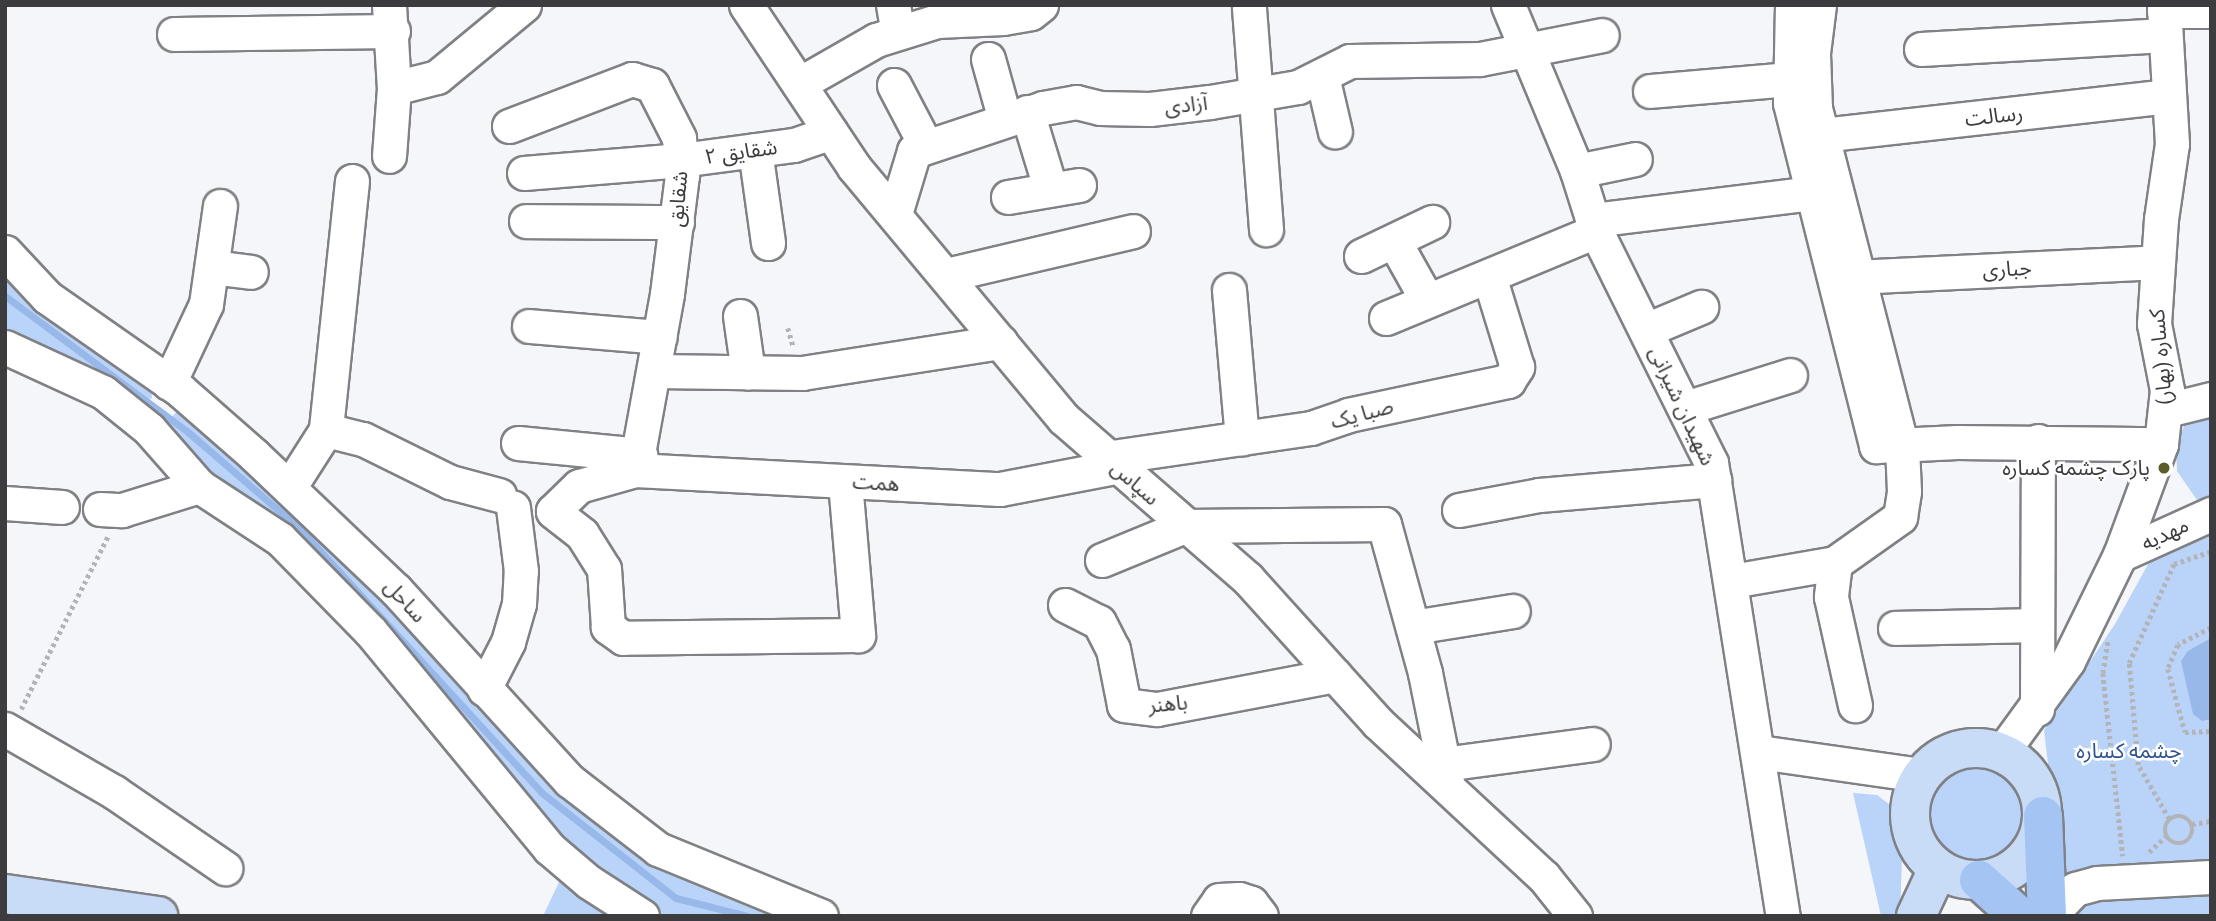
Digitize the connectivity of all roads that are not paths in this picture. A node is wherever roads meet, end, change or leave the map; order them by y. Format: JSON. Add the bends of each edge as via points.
{"nodes":[{"id":1,"x":746,"y":5,"type":"edge"},
{"id":2,"x":1041,"y":5,"type":"edge"},
{"id":3,"x":1508,"y":5,"type":"edge"},
{"id":4,"x":1792,"y":5,"type":"edge"},
{"id":5,"x":1819,"y":5,"type":"edge"},
{"id":6,"x":1249,"y":8,"type":"dead end"},
{"id":7,"x":514,"y":9,"type":"edge"},
{"id":8,"x":2211,"y":11,"type":"edge"},
{"id":9,"x":2164,"y":17,"type":"edge"},
{"id":10,"x":391,"y":18,"type":"edge"},
{"id":11,"x":245,"y":19,"type":"edge"},
{"id":12,"x":895,"y":19,"type":"edge"},
{"id":13,"x":174,"y":34,"type":"dead end"},
{"id":14,"x":1602,"y":35,"type":"dead end"},
{"id":15,"x":1922,"y":49,"type":"dead end"},
{"id":16,"x":1525,"y":52,"type":"junction"},
{"id":17,"x":988,"y":59,"type":"dead end"},
{"id":18,"x":1322,"y":76,"type":"junction"},
{"id":19,"x":1790,"y":79,"type":"junction"},
{"id":20,"x":799,"y":84,"type":"junction"},
{"id":21,"x":894,"y":85,"type":"dead end"},
{"id":22,"x":394,"y":88,"type":"junction"},
{"id":23,"x":1650,"y":92,"type":"dead end"},
{"id":24,"x":1259,"y":94,"type":"junction"},
{"id":25,"x":2168,"y":96,"type":"junction"},
{"id":26,"x":1016,"y":116,"type":"junction"},
{"id":27,"x":509,"y":126,"type":"dead end"},
{"id":28,"x":831,"y":132,"type":"junction"},
{"id":29,"x":1335,"y":132,"type":"dead end"},
{"id":30,"x":1821,"y":135,"type":"junction"},
{"id":31,"x":926,"y":146,"type":"junction"},
{"id":32,"x":755,"y":150,"type":"junction"},
{"id":33,"x":389,"y":156,"type":"dead end"},
{"id":34,"x":1635,"y":159,"type":"dead end"},
{"id":35,"x":681,"y":160,"type":"junction"},
{"id":36,"x":1577,"y":171,"type":"junction"},
{"id":37,"x":524,"y":173,"type":"dead end"},
{"id":38,"x":352,"y":181,"type":"dead end"},
{"id":39,"x":1811,"y":193,"type":"junction"},
{"id":40,"x":1008,"y":197,"type":"dead end"},
{"id":41,"x":220,"y":206,"type":"dead end"},
{"id":42,"x":895,"y":214,"type":"junction"},
{"id":43,"x":526,"y":221,"type":"dead end"},
{"id":44,"x":677,"y":222,"type":"junction"},
{"id":45,"x":1432,"y":222,"type":"dead end"},
{"id":46,"x":1594,"y":225,"type":"junction"},
{"id":47,"x":1266,"y":229,"type":"dead end"},
{"id":48,"x":1133,"y":231,"type":"dead end"},
{"id":49,"x":1394,"y":241,"type":"junction"},
{"id":50,"x":768,"y":243,"type":"dead end"},
{"id":51,"x":5,"y":251,"type":"edge"},
{"id":52,"x":1361,"y":256,"type":"dead end"},
{"id":53,"x":2158,"y":262,"type":"junction"},
{"id":54,"x":212,"y":267,"type":"junction"},
{"id":55,"x":251,"y":272,"type":"dead end"},
{"id":56,"x":946,"y":275,"type":"junction"},
{"id":57,"x":1489,"y":276,"type":"junction"},
{"id":58,"x":1855,"y":276,"type":"junction"},
{"id":59,"x":1229,"y":290,"type":"dead end"},
{"id":60,"x":1427,"y":300,"type":"junction"},
{"id":61,"x":1701,"y":307,"type":"dead end"},
{"id":62,"x":740,"y":317,"type":"dead end"},
{"id":63,"x":1386,"y":318,"type":"dead end"},
{"id":64,"x":529,"y":327,"type":"dead end"},
{"id":65,"x":1646,"y":330,"type":"junction"},
{"id":66,"x":660,"y":337,"type":"junction"},
{"id":67,"x":1001,"y":342,"type":"junction"},
{"id":68,"x":5,"y":347,"type":"edge"},
{"id":69,"x":655,"y":372,"type":"junction"},
{"id":70,"x":748,"y":372,"type":"junction"},
{"id":71,"x":1790,"y":375,"type":"dead end"},
{"id":72,"x":175,"y":387,"type":"junction"},
{"id":73,"x":2211,"y":399,"type":"edge"},
{"id":74,"x":1685,"y":408,"type":"junction"},
{"id":75,"x":2167,"y":410,"type":"junction"},
{"id":76,"x":149,"y":429,"type":"junction"},
{"id":77,"x":327,"y":430,"type":"junction"},
{"id":78,"x":1242,"y":438,"type":"junction"},
{"id":79,"x":2038,"y":441,"type":"junction"},
{"id":80,"x":519,"y":443,"type":"dead end"},
{"id":81,"x":2161,"y":444,"type":"junction"},
{"id":82,"x":1889,"y":447,"type":"junction"},
{"id":83,"x":637,"y":462,"type":"junction"},
{"id":84,"x":1110,"y":462,"type":"junction"},
{"id":85,"x":1714,"y":480,"type":"junction"},
{"id":86,"x":845,"y":482,"type":"junction"},
{"id":87,"x":199,"y":485,"type":"junction"},
{"id":88,"x":289,"y":488,"type":"junction"},
{"id":89,"x":5,"y":503,"type":"edge"},
{"id":90,"x":62,"y":507,"type":"dead end"},
{"id":91,"x":111,"y":509,"type":"road end"},
{"id":92,"x":1459,"y":510,"type":"dead end"},
{"id":93,"x":2211,"y":514,"type":"edge"},
{"id":94,"x":1185,"y":526,"type":"junction"},
{"id":95,"x":2120,"y":555,"type":"junction"},
{"id":96,"x":1102,"y":560,"type":"dead end"},
{"id":97,"x":1835,"y":564,"type":"junction"},
{"id":98,"x":1732,"y":581,"type":"junction"},
{"id":99,"x":1065,"y":605,"type":"dead end"},
{"id":100,"x":1513,"y":611,"type":"dead end"},
{"id":101,"x":2037,"y":625,"type":"junction"},
{"id":102,"x":1413,"y":626,"type":"junction"},
{"id":103,"x":1895,"y":628,"type":"dead end"},
{"id":104,"x":1335,"y":675,"type":"junction"},
{"id":105,"x":484,"y":689,"type":"junction"},
{"id":106,"x":1855,"y":705,"type":"dead end"},
{"id":107,"x":2037,"y":709,"type":"junction"},
{"id":108,"x":7,"y":731,"type":"edge"},
{"id":109,"x":1593,"y":744,"type":"dead end"},
{"id":110,"x":1759,"y":752,"type":"junction"},
{"id":111,"x":2002,"y":752,"type":"junction"},
{"id":112,"x":1446,"y":775,"type":"junction"},
{"id":113,"x":1922,"y":775,"type":"junction"},
{"id":114,"x":2043,"y":816,"type":"junction"},
{"id":115,"x":225,"y":868,"type":"dead end"},
{"id":116,"x":1938,"y":869,"type":"junction"},
{"id":117,"x":2211,"y":877,"type":"edge"},
{"id":118,"x":1979,"y":880,"type":"junction"},
{"id":119,"x":5,"y":894,"type":"edge"},
{"id":120,"x":158,"y":916,"type":"edge"},
{"id":121,"x":642,"y":916,"type":"edge"},
{"id":122,"x":821,"y":916,"type":"edge"},
{"id":123,"x":1208,"y":916,"type":"edge"},
{"id":124,"x":1261,"y":916,"type":"edge"},
{"id":125,"x":1576,"y":916,"type":"edge"},
{"id":126,"x":1783,"y":916,"type":"edge"},
{"id":127,"x":1916,"y":916,"type":"edge"},
{"id":128,"x":2019,"y":916,"type":"edge"},
{"id":129,"x":2048,"y":916,"type":"edge"}],
"edges":[{"from":1,"to":20,"type":"street","name":"سپاس"},
{"from":2,"to":12,"type":"street","via":[[1031,13],[937,21]]},
{"from":3,"to":16,"type":"street","name":"شهیدان شیرانی"},
{"from":4,"to":19,"type":"street"},
{"from":5,"to":30,"type":"street","via":[[1813,53]]},
{"from":6,"to":24,"type":"street"},
{"from":7,"to":22,"type":"street","via":[[437,77]]},
{"from":8,"to":9,"type":"street"},
{"from":9,"to":15,"type":"street"},
{"from":9,"to":25,"type":"street","name":"کساره (بهار)"},
{"from":10,"to":11,"type":"street"},
{"from":10,"to":22,"type":"street"},
{"from":11,"to":13,"type":"street"},
{"from":12,"to":20,"type":"street","via":[[876,40]]},
{"from":14,"to":16,"type":"street","name":"آزادی"},
{"from":16,"to":18,"type":"street","name":"آزادی","via":[[1480,58],[1350,61]]},
{"from":16,"to":36,"type":"street","name":"شهیدان شیرانی"},
{"from":17,"to":26,"type":"street"},
{"from":18,"to":24,"type":"street","name":"آزادی","via":[[1298,87]]},
{"from":18,"to":29,"type":"street"},
{"from":19,"to":23,"type":"street"},
{"from":19,"to":39,"type":"street","via":[[1790,103]]},
{"from":20,"to":28,"type":"street","name":"سپاس"},
{"from":21,"to":31,"type":"street"},
{"from":22,"to":33,"type":"street"},
{"from":24,"to":26,"type":"street","name":"آزادی","via":[[1150,109],[1100,108],[1076,102]]},
{"from":24,"to":47,"type":"street"},
{"from":25,"to":30,"type":"street","name":"رسالت"},
{"from":25,"to":53,"type":"street","name":"کساره (بهار)","via":[[2172,144]]},
{"from":26,"to":31,"type":"street","name":"آزادی"},
{"from":26,"to":40,"type":"street","via":[[1065,186]]},
{"from":27,"to":35,"type":"street","name":"شقایق","via":[[632,79],[652,85],[679,138]]},
{"from":28,"to":32,"type":"street","name":"شقایق ۲","via":[[794,145]]},
{"from":28,"to":42,"type":"street","name":"سپاس"},
{"from":30,"to":58,"type":"street"},
{"from":31,"to":42,"type":"street","via":[[914,151]]},
{"from":32,"to":35,"type":"street","name":"شقایق ۲"},
{"from":32,"to":50,"type":"street"},
{"from":34,"to":36,"type":"street"},
{"from":35,"to":37,"type":"street","name":"شقایق ۲"},
{"from":35,"to":44,"type":"street","name":"شقایق"},
{"from":36,"to":46,"type":"street","name":"شهیدان شیرانی"},
{"from":38,"to":77,"type":"street"},
{"from":39,"to":46,"type":"street"},
{"from":39,"to":82,"type":"street"},
{"from":41,"to":54,"type":"street"},
{"from":42,"to":56,"type":"street","name":"سپاس"},
{"from":43,"to":44,"type":"street"},
{"from":44,"to":66,"type":"street","name":"شقایق"},
{"from":45,"to":49,"type":"street"},
{"from":46,"to":57,"type":"street"},
{"from":46,"to":65,"type":"street","name":"شهیدان شیرانی"},
{"from":48,"to":56,"type":"street"},
{"from":49,"to":52,"type":"street"},
{"from":49,"to":60,"type":"street"},
{"from":51,"to":72,"type":"street","name":"ساحل","via":[[47,296]]},
{"from":53,"to":58,"type":"street","name":"جباری"},
{"from":53,"to":75,"type":"street","name":"کساره (بهار)","via":[[2154,324]]},
{"from":54,"to":55,"type":"street"},
{"from":54,"to":72,"type":"street","via":[[206,304]]},
{"from":56,"to":67,"type":"street","name":"سپاس"},
{"from":57,"to":60,"type":"street"},
{"from":57,"to":78,"type":"street","name":"صبا یک","via":[[1517,367],[1508,381],[1348,415],[1311,428]]},
{"from":58,"to":82,"type":"street"},
{"from":59,"to":78,"type":"street"},
{"from":60,"to":63,"type":"street"},
{"from":61,"to":65,"type":"street"},
{"from":62,"to":70,"type":"street"},
{"from":64,"to":66,"type":"street"},
{"from":65,"to":74,"type":"street","name":"شهیدان شیرانی"},
{"from":66,"to":69,"type":"street","name":"شقایق"},
{"from":67,"to":70,"type":"street","via":[[802,373]]},
{"from":67,"to":84,"type":"street","name":"سپاس","via":[[1063,418]]},
{"from":68,"to":76,"type":"street","via":[[103,392]]},
{"from":69,"to":70,"type":"street"},
{"from":69,"to":83,"type":"street","name":"شقایق"},
{"from":71,"to":74,"type":"street"},
{"from":72,"to":76,"type":"street"},
{"from":72,"to":88,"type":"street","name":"ساحل"},
{"from":73,"to":75,"type":"street"},
{"from":74,"to":85,"type":"street","name":"شهیدان شیرانی","via":[[1711,463]]},
{"from":75,"to":81,"type":"street","name":"کساره (بهار)"},
{"from":76,"to":87,"type":"street"},
{"from":77,"to":88,"type":"street"},
{"from":77,"to":105,"type":"street","via":[[363,439],[450,482],[506,501],[521,571],[519,604],[508,642]]},
{"from":78,"to":84,"type":"street","name":"صبا یک"},
{"from":79,"to":81,"type":"street"},
{"from":79,"to":82,"type":"street"},
{"from":79,"to":101,"type":"street"},
{"from":80,"to":83,"type":"street","name":"همت"},
{"from":81,"to":95,"type":"street","name":"کساره (بهار)"},
{"from":82,"to":97,"type":"street","via":[[1900,517]]},
{"from":83,"to":86,"type":"street","name":"همت"},
{"from":83,"to":86,"type":"street","via":[[579,486],[553,511],[582,534],[604,569],[608,627],[623,638],[858,635]]},
{"from":84,"to":86,"type":"street","name":"همت","via":[[1000,489]]},
{"from":84,"to":94,"type":"street","name":"سپاس"},
{"from":85,"to":92,"type":"street","via":[[1539,495]]},
{"from":85,"to":98,"type":"street","name":"شهیدان شیرانی"},
{"from":87,"to":91,"type":"street"},
{"from":87,"to":121,"type":"street","via":[[280,539],[371,632],[549,848],[589,882]]},
{"from":88,"to":105,"type":"street","name":"ساحل","via":[[396,590]]},
{"from":89,"to":90,"type":"street"},
{"from":93,"to":95,"type":"street","name":"مهدیه"},
{"from":94,"to":96,"type":"street"},
{"from":94,"to":102,"type":"street","via":[[1384,524]]},
{"from":94,"to":104,"type":"street","name":"سپاس","via":[[1248,579]]},
{"from":95,"to":107,"type":"street","name":"کساره (بهار)"},
{"from":97,"to":98,"type":"street"},
{"from":97,"to":106,"type":"street","via":[[1831,597]]},
{"from":98,"to":110,"type":"street","name":"شهیدان شیرانی"},
{"from":99,"to":104,"type":"street","name":"باهنر","via":[[1099,622],[1113,649],[1124,705],[1157,709]]},
{"from":100,"to":102,"type":"street"},
{"from":101,"to":103,"type":"street"},
{"from":101,"to":107,"type":"street"},
{"from":102,"to":112,"type":"street"},
{"from":104,"to":112,"type":"street","name":"سپاس"},
{"from":105,"to":122,"type":"street","name":"ساحل","via":[[570,781],[658,849]]},
{"from":107,"to":111,"type":"street","name":"کساره (بهار)"},
{"from":108,"to":115,"type":"street","via":[[114,792]]},
{"from":109,"to":112,"type":"street"},
{"from":110,"to":113,"type":"street"},
{"from":110,"to":126,"type":"street","name":"شهیدان شیرانی"},
{"from":111,"to":113,"type":"main road","via":[[1958,750],[1934,762]]},
{"from":111,"to":114,"type":"main road","via":[[2032,778]]},
{"from":112,"to":125,"type":"street","name":"سپاس"},
{"from":113,"to":116,"type":"main road","via":[[1910,808],[1911,825],[1916,842]]},
{"from":114,"to":118,"type":"main road","via":[[2030,853],[1999,876]]},
{"from":114,"to":129,"type":"highway"},
{"from":116,"to":118,"type":"main road"},
{"from":116,"to":127,"type":"main road"},
{"from":117,"to":129,"type":"street","via":[[2123,881],[2075,889]]},
{"from":118,"to":128,"type":"highway"},
{"from":119,"to":120,"type":"main road"},
{"from":123,"to":124,"type":"street","via":[[1219,900],[1239,898],[1251,903]]}]}
